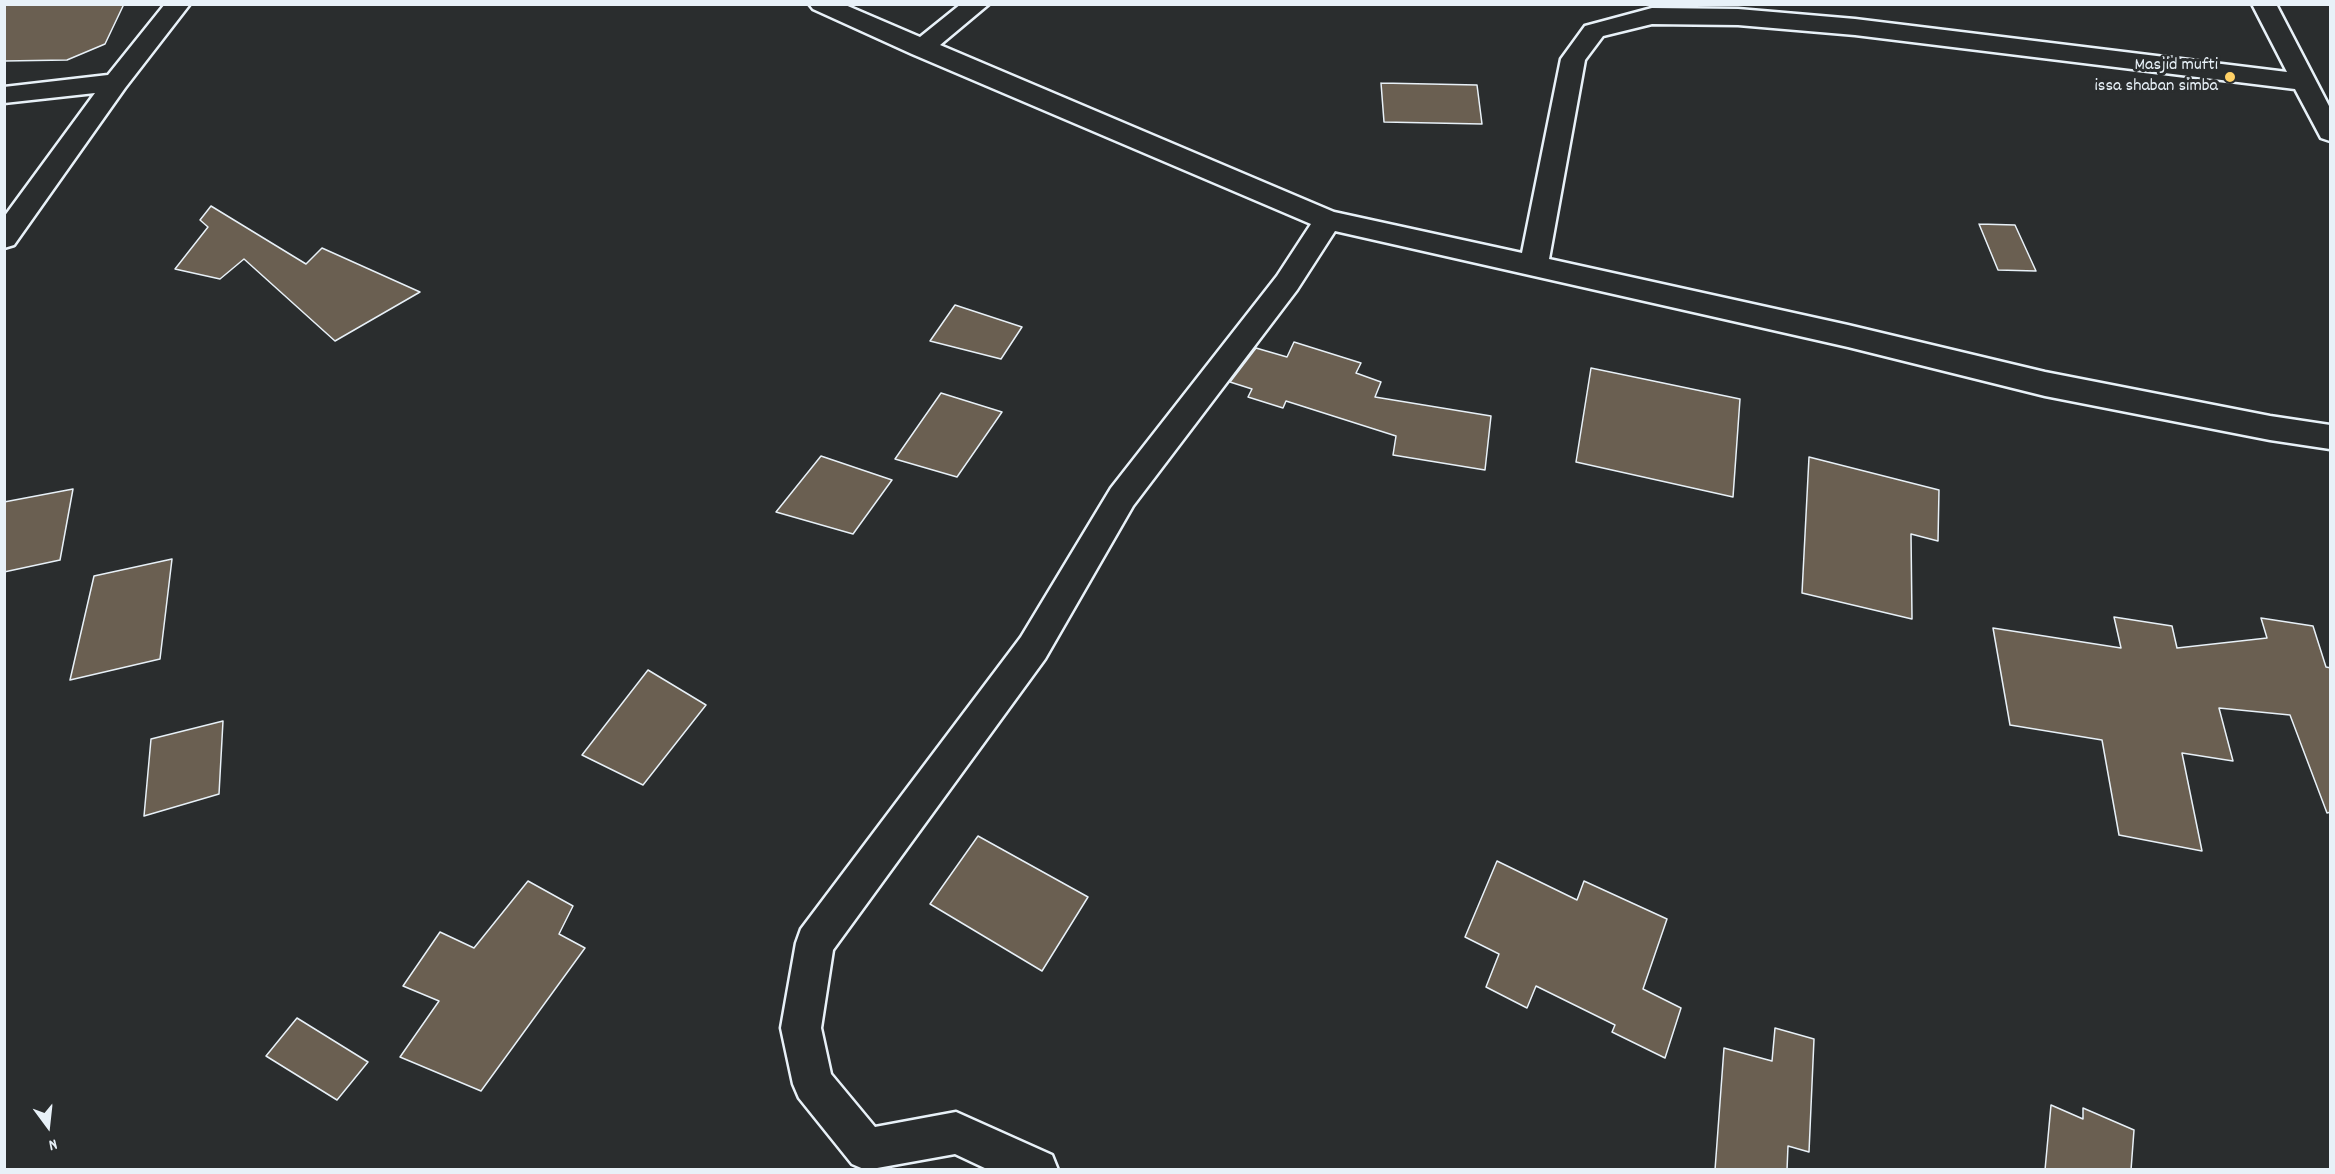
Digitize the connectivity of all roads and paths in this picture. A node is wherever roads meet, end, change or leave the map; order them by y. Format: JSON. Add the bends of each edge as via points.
{"nodes":[{"id":1,"x":178,"y":4,"type":"edge"},
{"id":2,"x":821,"y":4,"type":"edge"},
{"id":3,"x":977,"y":4,"type":"edge"},
{"id":4,"x":2264,"y":4,"type":"edge"},
{"id":5,"x":921,"y":48,"type":"junction"},
{"id":6,"x":116,"y":82,"type":"junction"},
{"id":7,"x":2302,"y":82,"type":"junction"},
{"id":8,"x":4,"y":95,"type":"edge"},
{"id":9,"x":2331,"y":132,"type":"edge"},
{"id":10,"x":1328,"y":220,"type":"junction"},
{"id":11,"x":4,"y":238,"type":"edge"},
{"id":12,"x":1534,"y":265,"type":"junction"},
{"id":13,"x":2331,"y":437,"type":"edge"},
{"id":14,"x":1037,"y":1170,"type":"edge"}],
"edges":[{"from":1,"to":6,"type":"street"},
{"from":2,"to":5,"type":"street"},
{"from":3,"to":5,"type":"street"},
{"from":4,"to":7,"type":"street"},
{"from":5,"to":10,"type":"street"},
{"from":6,"to":8,"type":"street"},
{"from":6,"to":11,"type":"street"},
{"from":7,"to":9,"type":"street"},
{"from":7,"to":12,"type":"street","via":[[1855,27],[1737,17],[1652,16],[1594,31],[1573,58]]},
{"from":10,"to":12,"type":"street"},
{"from":10,"to":14,"type":"street","via":[[1287,283],[1122,497],[1033,648],[815,944],[801,1028],[813,1084],[867,1149],[956,1133]]},
{"from":12,"to":13,"type":"street","via":[[2045,384]]}]}
